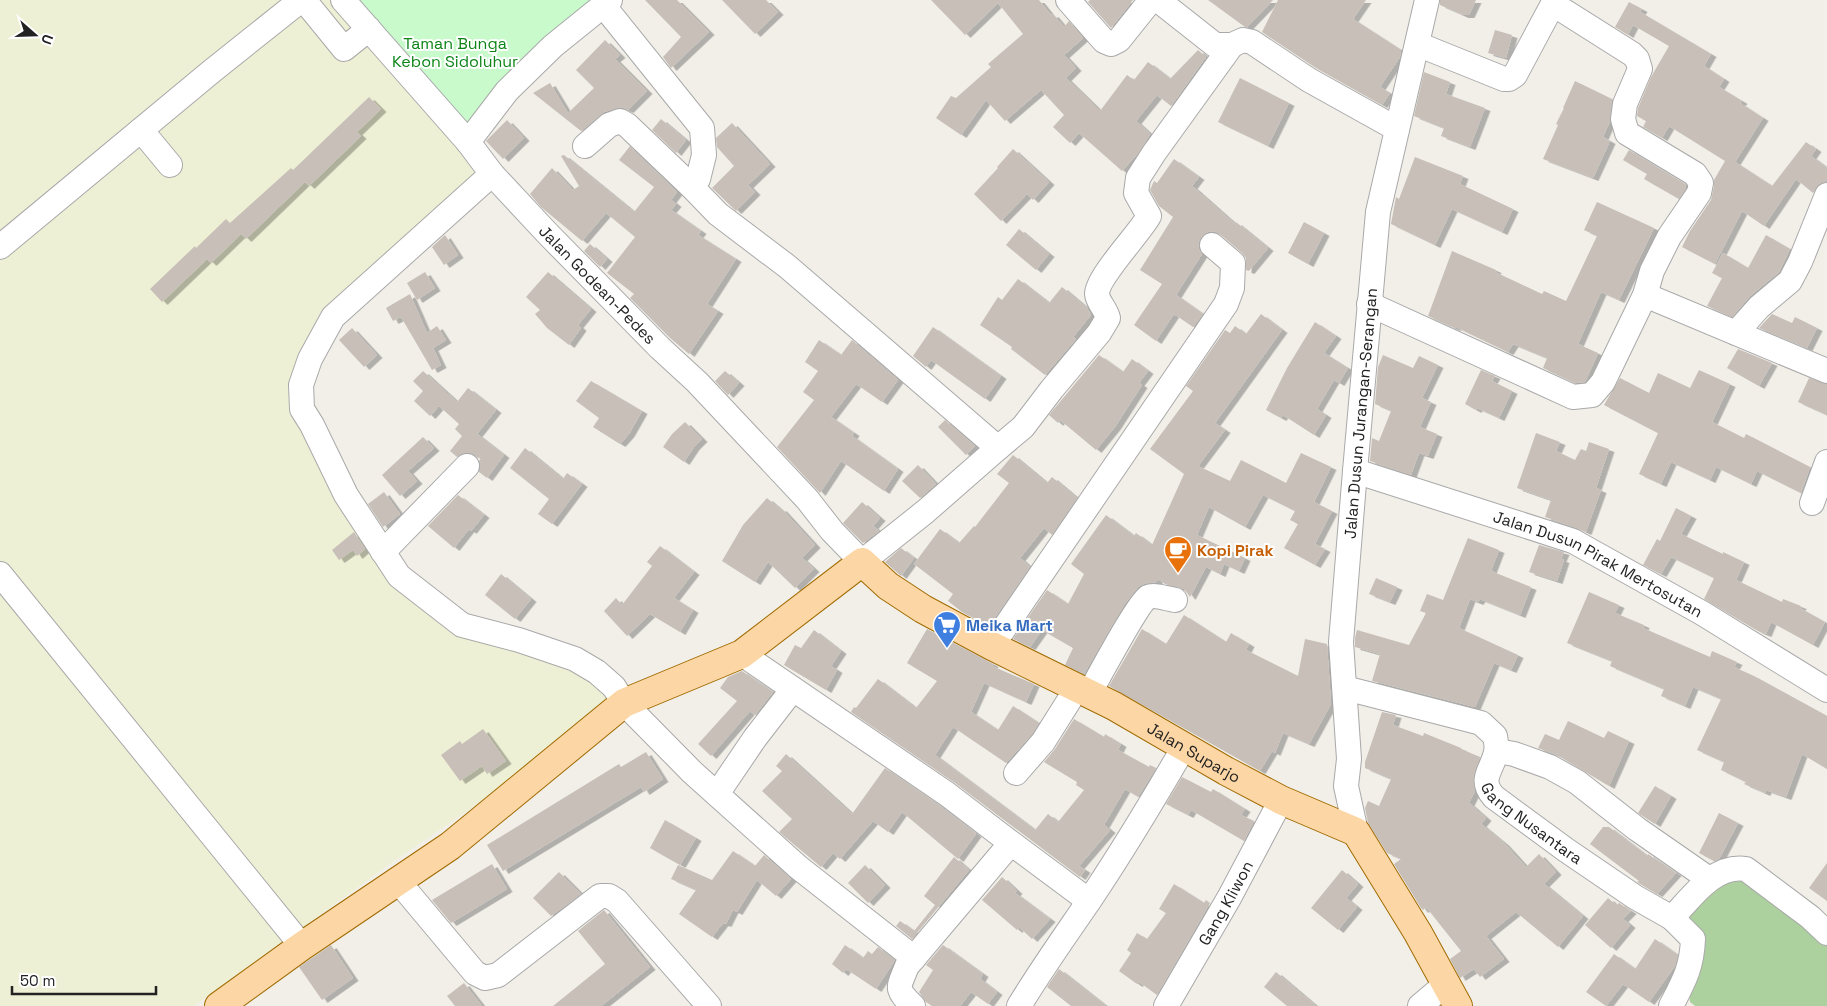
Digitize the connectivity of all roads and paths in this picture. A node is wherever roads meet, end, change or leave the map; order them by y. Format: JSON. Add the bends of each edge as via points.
{"nodes":[{"id":1,"x":303,"y":0,"type":"edge"},
{"id":2,"x":343,"y":0,"type":"edge"},
{"id":3,"x":1068,"y":0,"type":"edge"},
{"id":4,"x":1151,"y":0,"type":"edge"},
{"id":5,"x":1158,"y":0,"type":"edge"},
{"id":6,"x":1427,"y":0,"type":"edge"},
{"id":7,"x":1554,"y":2,"type":"edge"},
{"id":8,"x":606,"y":3,"type":"edge"},
{"id":9,"x":369,"y":29,"type":"junction"},
{"id":10,"x":1417,"y":44,"type":"junction"},
{"id":11,"x":1232,"y":45,"type":"junction"},
{"id":12,"x":141,"y":130,"type":"junction"},
{"id":13,"x":1397,"y":130,"type":"junction"},
{"id":14,"x":468,"y":142,"type":"junction"},
{"id":15,"x":585,"y":146,"type":"dead end"},
{"id":16,"x":170,"y":165,"type":"dead end"},
{"id":17,"x":492,"y":174,"type":"junction"},
{"id":18,"x":692,"y":187,"type":"junction"},
{"id":19,"x":1827,"y":195,"type":"edge"},
{"id":20,"x":1212,"y":245,"type":"dead end"},
{"id":21,"x":0,"y":247,"type":"edge"},
{"id":22,"x":1645,"y":294,"type":"junction"},
{"id":23,"x":1369,"y":304,"type":"junction"},
{"id":24,"x":1736,"y":333,"type":"junction"},
{"id":25,"x":1827,"y":371,"type":"edge"},
{"id":26,"x":998,"y":448,"type":"junction"},
{"id":27,"x":1827,"y":462,"type":"edge"},
{"id":28,"x":467,"y":466,"type":"dead end"},
{"id":29,"x":1355,"y":472,"type":"junction"},
{"id":30,"x":1812,"y":503,"type":"dead end"},
{"id":31,"x":383,"y":552,"type":"junction"},
{"id":32,"x":862,"y":562,"type":"junction"},
{"id":33,"x":0,"y":574,"type":"edge"},
{"id":34,"x":1175,"y":600,"type":"dead end"},
{"id":35,"x":992,"y":646,"type":"junction"},
{"id":36,"x":742,"y":654,"type":"junction"},
{"id":37,"x":1345,"y":688,"type":"junction"},
{"id":38,"x":793,"y":689,"type":"junction"},
{"id":39,"x":1827,"y":690,"type":"edge"},
{"id":40,"x":1083,"y":691,"type":"junction"},
{"id":41,"x":624,"y":703,"type":"junction"},
{"id":42,"x":1184,"y":746,"type":"junction"},
{"id":43,"x":1497,"y":751,"type":"junction"},
{"id":44,"x":1016,"y":773,"type":"dead end"},
{"id":45,"x":717,"y":794,"type":"junction"},
{"id":46,"x":1282,"y":800,"type":"junction"},
{"id":47,"x":1356,"y":832,"type":"junction"},
{"id":48,"x":1011,"y":843,"type":"junction"},
{"id":49,"x":1708,"y":879,"type":"junction"},
{"id":50,"x":398,"y":882,"type":"junction"},
{"id":51,"x":1089,"y":901,"type":"junction"},
{"id":52,"x":1672,"y":918,"type":"junction"},
{"id":53,"x":1827,"y":933,"type":"edge"},
{"id":54,"x":302,"y":946,"type":"junction"},
{"id":55,"x":914,"y":958,"type":"junction"},
{"id":56,"x":1452,"y":995,"type":"edge"},
{"id":57,"x":219,"y":1006,"type":"edge"},
{"id":58,"x":709,"y":1006,"type":"edge"},
{"id":59,"x":913,"y":1006,"type":"edge"},
{"id":60,"x":1019,"y":1006,"type":"edge"},
{"id":61,"x":1166,"y":1006,"type":"edge"},
{"id":62,"x":1420,"y":1006,"type":"edge"},
{"id":63,"x":1671,"y":1006,"type":"edge"}],
"edges":[{"from":1,"to":9,"type":"street","via":[[344,49]]},
{"from":1,"to":12,"type":"street"},
{"from":2,"to":9,"type":"street","name":"Jalan Godean-Pedes"},
{"from":3,"to":4,"type":"street","via":[[1104,41],[1111,44],[1119,40]]},
{"from":5,"to":11,"type":"street","via":[[1208,41],[1215,45]]},
{"from":6,"to":10,"type":"street","name":"Jalan Dusun Jurangan-Serangan"},
{"from":7,"to":10,"type":"street","via":[[1515,75],[1509,79]]},
{"from":7,"to":22,"type":"street","via":[[1637,59],[1640,70],[1622,119],[1627,133],[1695,174],[1701,184],[1699,193],[1669,236]]},
{"from":8,"to":14,"type":"street","via":[[553,46],[507,91]]},
{"from":8,"to":18,"type":"street","via":[[702,128],[704,155],[698,179]]},
{"from":9,"to":14,"type":"street","name":"Jalan Godean-Pedes"},
{"from":10,"to":13,"type":"street","name":"Jalan Dusun Jurangan-Serangan"},
{"from":11,"to":13,"type":"street","via":[[1243,40],[1252,42],[1309,80]]},
{"from":11,"to":26,"type":"street","via":[[1138,178],[1136,193],[1149,216],[1098,288],[1097,296],[1108,318],[1022,427]]},
{"from":12,"to":16,"type":"street"},
{"from":12,"to":21,"type":"street"},
{"from":13,"to":23,"type":"street","name":"Jalan Dusun Jurangan-Serangan","via":[[1378,212]]},
{"from":14,"to":17,"type":"street","name":"Jalan Godean-Pedes"},
{"from":15,"to":18,"type":"street","via":[[609,125],[620,121]]},
{"from":17,"to":31,"type":"street","via":[[332,317],[310,359],[301,385],[302,409],[346,495]]},
{"from":17,"to":32,"type":"street","name":"Jalan Godean-Pedes","via":[[697,382]]},
{"from":18,"to":26,"type":"street","via":[[718,214],[788,267]]},
{"from":19,"to":24,"type":"street","via":[[1793,276]]},
{"from":20,"to":35,"type":"street","via":[[1233,263],[1232,288],[1226,304]]},
{"from":22,"to":23,"type":"street","via":[[1603,382],[1592,395],[1573,397]]},
{"from":22,"to":24,"type":"street"},
{"from":23,"to":29,"type":"street","name":"Jalan Dusun Jurangan-Serangan"},
{"from":24,"to":25,"type":"street"},
{"from":26,"to":32,"type":"street","via":[[926,512]]},
{"from":27,"to":30,"type":"street"},
{"from":28,"to":31,"type":"street"},
{"from":29,"to":37,"type":"street","name":"Jalan Dusun Jurangan-Serangan","via":[[1341,642]]},
{"from":29,"to":39,"type":"street","name":"Jalan Dusun Pirak Mertosutan","via":[[1572,541],[1702,613]]},
{"from":31,"to":41,"type":"street","via":[[400,576],[462,625],[575,659],[614,687]]},
{"from":32,"to":35,"type":"main road","name":"Jalan Suparjo","via":[[888,586],[923,609]]},
{"from":32,"to":36,"type":"main road"},
{"from":33,"to":54,"type":"street"},
{"from":34,"to":40,"type":"street","via":[[1152,596],[1146,599]]},
{"from":35,"to":40,"type":"main road","name":"Jalan Suparjo"},
{"from":36,"to":38,"type":"street"},
{"from":36,"to":41,"type":"main road"},
{"from":37,"to":43,"type":"street","name":"Gang Nusantara","via":[[1481,723],[1495,736]]},
{"from":37,"to":47,"type":"street","name":"Jalan Dusun Jurangan-Serangan","via":[[1349,759],[1346,786]]},
{"from":38,"to":45,"type":"street"},
{"from":38,"to":48,"type":"street","via":[[947,794]]},
{"from":40,"to":42,"type":"main road","name":"Jalan Suparjo"},
{"from":40,"to":44,"type":"street"},
{"from":41,"to":45,"type":"street"},
{"from":41,"to":50,"type":"main road","via":[[450,846]]},
{"from":42,"to":46,"type":"main road","name":"Jalan Suparjo"},
{"from":42,"to":51,"type":"street","via":[[1144,817]]},
{"from":43,"to":49,"type":"street","via":[[1550,767],[1577,782]]},
{"from":43,"to":52,"type":"street","name":"Gang Nusantara","via":[[1486,777],[1487,789],[1494,797],[1635,897]]},
{"from":45,"to":55,"type":"street","via":[[798,868]]},
{"from":46,"to":47,"type":"main road","name":"Jalan Suparjo"},
{"from":46,"to":61,"type":"street","name":"Gang Kliwon"},
{"from":47,"to":56,"type":"main road"},
{"from":48,"to":51,"type":"street"},
{"from":48,"to":55,"type":"street"},
{"from":49,"to":52,"type":"street"},
{"from":49,"to":53,"type":"street","via":[[1735,867],[1746,869]]},
{"from":50,"to":54,"type":"main road"},
{"from":50,"to":58,"type":"street","via":[[475,973],[485,978],[498,975],[600,896],[609,896],[617,901]]},
{"from":51,"to":60,"type":"street"},
{"from":52,"to":63,"type":"street","name":"Gang Nusantara","via":[[1693,939],[1692,958]]},
{"from":54,"to":57,"type":"main road"},
{"from":55,"to":59,"type":"street","via":[[907,966],[899,987],[900,993]]},
{"from":56,"to":62,"type":"street"}]}
